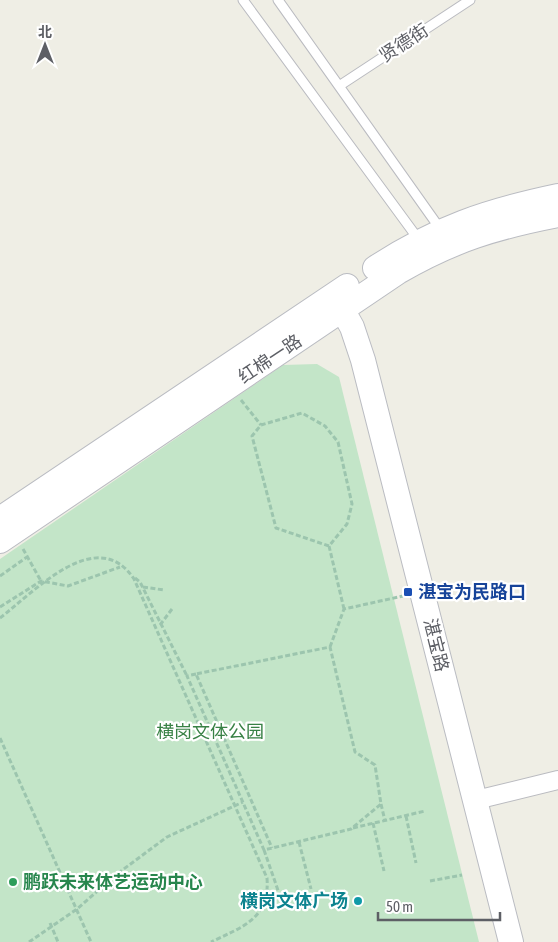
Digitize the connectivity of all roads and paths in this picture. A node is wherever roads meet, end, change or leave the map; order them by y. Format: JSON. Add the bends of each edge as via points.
{"nodes":[{"id":1,"x":243,"y":0,"type":"edge"},
{"id":2,"x":278,"y":0,"type":"edge"},
{"id":3,"x":470,"y":0,"type":"edge"},
{"id":4,"x":339,"y":86,"type":"junction"},
{"id":5,"x":558,"y":196,"type":"edge"},
{"id":6,"x":558,"y":215,"type":"edge"},
{"id":7,"x":441,"y":230,"type":"junction"},
{"id":8,"x":419,"y":240,"type":"junction"},
{"id":9,"x":339,"y":302,"type":"junction"},
{"id":10,"x":230,"y":386,"type":"junction"},
{"id":11,"x":261,"y":425,"type":"junction"},
{"id":12,"x":4,"y":531,"type":"edge"},
{"id":13,"x":329,"y":546,"type":"junction"},
{"id":14,"x":27,"y":557,"type":"junction"},
{"id":15,"x":0,"y":576,"type":"edge"},
{"id":16,"x":42,"y":581,"type":"junction"},
{"id":17,"x":143,"y":587,"type":"junction"},
{"id":18,"x":164,"y":590,"type":"dead end"},
{"id":19,"x":422,"y":591,"type":"junction"},
{"id":20,"x":0,"y":607,"type":"edge"},
{"id":21,"x":172,"y":609,"type":"dead end"},
{"id":22,"x":344,"y":609,"type":"junction"},
{"id":23,"x":0,"y":618,"type":"edge"},
{"id":24,"x":160,"y":625,"type":"junction"},
{"id":25,"x":330,"y":647,"type":"junction"},
{"id":26,"x":196,"y":674,"type":"junction"},
{"id":27,"x":187,"y":676,"type":"junction"},
{"id":28,"x":0,"y":738,"type":"edge"},
{"id":29,"x":558,"y":780,"type":"edge"},
{"id":30,"x":476,"y":800,"type":"junction"},
{"id":31,"x":242,"y":802,"type":"junction"},
{"id":32,"x":381,"y":804,"type":"junction"},
{"id":33,"x":425,"y":811,"type":"dead end"},
{"id":34,"x":406,"y":816,"type":"junction"},
{"id":35,"x":385,"y":821,"type":"junction"},
{"id":36,"x":373,"y":823,"type":"junction"},
{"id":37,"x":351,"y":829,"type":"junction"},
{"id":38,"x":300,"y":842,"type":"junction"},
{"id":39,"x":272,"y":848,"type":"junction"},
{"id":40,"x":264,"y":850,"type":"junction"},
{"id":41,"x":416,"y":863,"type":"dead end"},
{"id":42,"x":384,"y":871,"type":"dead end"},
{"id":43,"x":462,"y":874,"type":"dead end"},
{"id":44,"x":430,"y":881,"type":"dead end"},
{"id":45,"x":310,"y":889,"type":"dead end"},
{"id":46,"x":280,"y":896,"type":"dead end"},
{"id":47,"x":77,"y":909,"type":"junction"},
{"id":48,"x":50,"y":923,"type":"dead end"},
{"id":49,"x":29,"y":942,"type":"edge"},
{"id":50,"x":58,"y":942,"type":"edge"},
{"id":51,"x":91,"y":942,"type":"edge"},
{"id":52,"x":212,"y":942,"type":"edge"},
{"id":53,"x":511,"y":942,"type":"edge"}],
"edges":[{"from":1,"to":8,"type":"lane"},
{"from":2,"to":4,"type":"lane"},
{"from":3,"to":4,"type":"lane","name":"贤德街"},
{"from":4,"to":7,"type":"lane"},
{"from":5,"to":7,"type":"main road","name":"红棉一路","via":[[504,208]]},
{"from":6,"to":9,"type":"main road","name":"红棉一路","via":[[504,226],[464,239]]},
{"from":7,"to":8,"type":"main road","name":"红棉一路"},
{"from":8,"to":9,"type":"main road","name":"红棉一路"},
{"from":9,"to":10,"type":"main road","name":"红棉一路"},
{"from":9,"to":12,"type":"main road","name":"红棉一路"},
{"from":9,"to":19,"type":"main road","name":"湛宝路","via":[[364,360]]},
{"from":10,"to":11,"type":"path"},
{"from":10,"to":12,"type":"main road","name":"红棉一路"},
{"from":11,"to":13,"type":"path","via":[[252,436],[276,528]]},
{"from":11,"to":13,"type":"path","via":[[302,413],[325,426],[338,442],[352,504],[347,524]]},
{"from":12,"to":14,"type":"path"},
{"from":13,"to":22,"type":"path"},
{"from":14,"to":15,"type":"path"},
{"from":14,"to":16,"type":"path"},
{"from":16,"to":17,"type":"path","via":[[68,586],[119,566]]},
{"from":16,"to":20,"type":"path"},
{"from":17,"to":18,"type":"path"},
{"from":17,"to":24,"type":"path"},
{"from":19,"to":22,"type":"path"},
{"from":19,"to":30,"type":"main road","name":"湛宝路"},
{"from":21,"to":24,"type":"path"},
{"from":22,"to":25,"type":"path"},
{"from":23,"to":52,"type":"path","via":[[63,568],[79,560],[108,560],[130,573],[141,591],[267,878],[265,897],[257,915],[250,923]]},
{"from":24,"to":27,"type":"path"},
{"from":25,"to":26,"type":"path"},
{"from":25,"to":32,"type":"path","via":[[355,752],[375,765]]},
{"from":26,"to":27,"type":"path"},
{"from":26,"to":39,"type":"path"},
{"from":27,"to":31,"type":"path"},
{"from":28,"to":47,"type":"path"},
{"from":29,"to":30,"type":"street"},
{"from":30,"to":53,"type":"main road","name":"湛宝路"},
{"from":31,"to":40,"type":"path"},
{"from":31,"to":47,"type":"path","via":[[167,837]]},
{"from":32,"to":35,"type":"path"},
{"from":32,"to":37,"type":"path"},
{"from":33,"to":34,"type":"path"},
{"from":34,"to":35,"type":"path"},
{"from":34,"to":41,"type":"path"},
{"from":35,"to":36,"type":"path"},
{"from":36,"to":37,"type":"path"},
{"from":36,"to":42,"type":"path"},
{"from":37,"to":38,"type":"path"},
{"from":38,"to":39,"type":"path"},
{"from":38,"to":45,"type":"path"},
{"from":39,"to":40,"type":"path"},
{"from":40,"to":46,"type":"path"},
{"from":43,"to":44,"type":"path"},
{"from":47,"to":49,"type":"path"},
{"from":47,"to":51,"type":"path"},
{"from":48,"to":50,"type":"path"}]}
